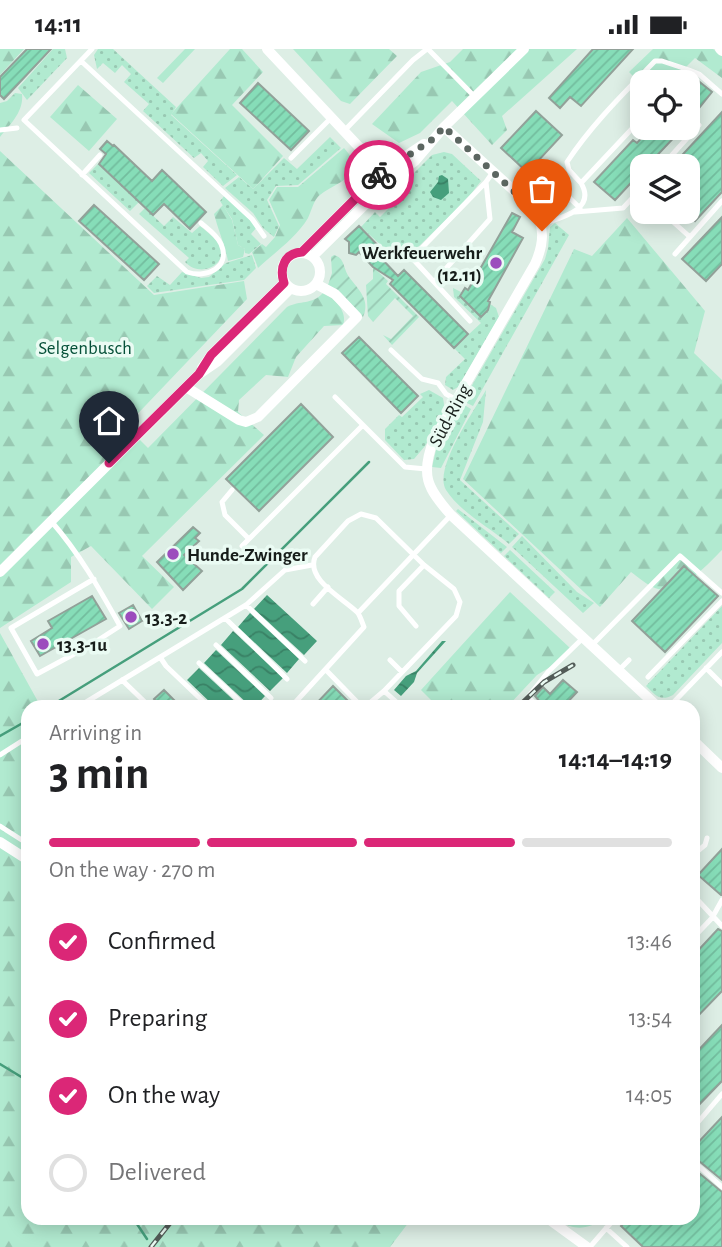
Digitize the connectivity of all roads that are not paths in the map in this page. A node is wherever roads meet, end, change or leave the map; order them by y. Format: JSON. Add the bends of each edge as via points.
{"nodes":[{"id":1,"x":92,"y":49,"type":"edge"},
{"id":2,"x":267,"y":49,"type":"edge"},
{"id":3,"x":428,"y":49,"type":"edge"},
{"id":4,"x":524,"y":49,"type":"edge"},
{"id":5,"x":87,"y":52,"type":"edge"},
{"id":6,"x":81,"y":61,"type":"junction"},
{"id":7,"x":646,"y":70,"type":"edge"},
{"id":8,"x":689,"y":70,"type":"edge"},
{"id":9,"x":700,"y":75,"type":"edge"},
{"id":10,"x":630,"y":87,"type":"edge"},
{"id":11,"x":722,"y":94,"type":"edge"},
{"id":12,"x":475,"y":97,"type":"junction"},
{"id":13,"x":331,"y":118,"type":"junction"},
{"id":14,"x":444,"y":127,"type":"junction"},
{"id":15,"x":17,"y":128,"type":"dead end"},
{"id":16,"x":0,"y":129,"type":"edge"},
{"id":17,"x":630,"y":131,"type":"edge"},
{"id":18,"x":343,"y":132,"type":"junction"},
{"id":19,"x":685,"y":140,"type":"edge"},
{"id":20,"x":673,"y":154,"type":"edge"},
{"id":21,"x":100,"y":155,"type":"dead end"},
{"id":22,"x":291,"y":158,"type":"dead end"},
{"id":23,"x":536,"y":166,"type":"dead end"},
{"id":24,"x":493,"y":172,"type":"junction"},
{"id":25,"x":82,"y":175,"type":"junction"},
{"id":26,"x":386,"y":176,"type":"junction"},
{"id":27,"x":486,"y":182,"type":"junction"},
{"id":28,"x":580,"y":183,"type":"junction"},
{"id":29,"x":630,"y":201,"type":"edge"},
{"id":30,"x":722,"y":201,"type":"edge"},
{"id":31,"x":578,"y":210,"type":"junction"},
{"id":32,"x":201,"y":223,"type":"dead end"},
{"id":33,"x":542,"y":224,"type":"junction"},
{"id":34,"x":675,"y":224,"type":"edge"},
{"id":35,"x":264,"y":236,"type":"dead end"},
{"id":36,"x":690,"y":237,"type":"junction"},
{"id":37,"x":308,"y":254,"type":"junction"},
{"id":38,"x":675,"y":254,"type":"dead end"},
{"id":39,"x":434,"y":282,"type":"junction"},
{"id":40,"x":316,"y":284,"type":"junction"},
{"id":41,"x":287,"y":286,"type":"junction"},
{"id":42,"x":470,"y":321,"type":"dead end"},
{"id":43,"x":391,"y":350,"type":"dead end"},
{"id":44,"x":186,"y":387,"type":"junction"},
{"id":45,"x":335,"y":397,"type":"dead end"},
{"id":46,"x":457,"y":400,"type":"junction"},
{"id":47,"x":363,"y":425,"type":"junction"},
{"id":48,"x":426,"y":469,"type":"junction"},
{"id":49,"x":232,"y":490,"type":"dead end"},
{"id":50,"x":451,"y":515,"type":"junction"},
{"id":51,"x":51,"y":521,"type":"junction"},
{"id":52,"x":249,"y":539,"type":"junction"},
{"id":53,"x":242,"y":546,"type":"dead end"},
{"id":54,"x":415,"y":555,"type":"junction"},
{"id":55,"x":312,"y":565,"type":"junction"},
{"id":56,"x":424,"y":565,"type":"junction"},
{"id":57,"x":0,"y":572,"type":"edge"},
{"id":58,"x":94,"y":579,"type":"junction"},
{"id":59,"x":328,"y":587,"type":"junction"},
{"id":60,"x":722,"y":593,"type":"edge"},
{"id":61,"x":722,"y":600,"type":"edge"},
{"id":62,"x":313,"y":604,"type":"dead end"},
{"id":63,"x":246,"y":605,"type":"junction"},
{"id":64,"x":358,"y":613,"type":"junction"},
{"id":65,"x":225,"y":618,"type":"junction"},
{"id":66,"x":416,"y":626,"type":"dead end"},
{"id":67,"x":587,"y":642,"type":"junction"},
{"id":68,"x":216,"y":645,"type":"dead end"},
{"id":69,"x":722,"y":652,"type":"edge"},
{"id":70,"x":160,"y":657,"type":"junction"},
{"id":71,"x":390,"y":660,"type":"dead end"},
{"id":72,"x":629,"y":660,"type":"dead end"},
{"id":73,"x":305,"y":661,"type":"dead end"},
{"id":74,"x":199,"y":663,"type":"dead end"},
{"id":75,"x":706,"y":668,"type":"junction"},
{"id":76,"x":326,"y":670,"type":"junction"},
{"id":77,"x":402,"y":671,"type":"junction"},
{"id":78,"x":618,"y":671,"type":"junction"},
{"id":79,"x":648,"y":677,"type":"dead end"},
{"id":80,"x":287,"y":678,"type":"dead end"},
{"id":81,"x":122,"y":680,"type":"junction"},
{"id":82,"x":722,"y":684,"type":"edge"},
{"id":83,"x":384,"y":691,"type":"junction"},
{"id":84,"x":528,"y":697,"type":"junction"},
{"id":85,"x":271,"y":698,"type":"dead end"},
{"id":86,"x":89,"y":700,"type":"edge"},
{"id":87,"x":143,"y":700,"type":"edge"},
{"id":88,"x":202,"y":700,"type":"edge"},
{"id":89,"x":239,"y":700,"type":"edge"},
{"id":90,"x":298,"y":700,"type":"edge"},
{"id":91,"x":354,"y":700,"type":"edge"},
{"id":92,"x":374,"y":700,"type":"edge"},
{"id":93,"x":394,"y":700,"type":"edge"},
{"id":94,"x":526,"y":700,"type":"edge"},
{"id":95,"x":531,"y":700,"type":"edge"},
{"id":96,"x":650,"y":700,"type":"edge"},
{"id":97,"x":676,"y":700,"type":"edge"},
{"id":98,"x":21,"y":742,"type":"edge"},
{"id":99,"x":700,"y":747,"type":"edge"},
{"id":100,"x":0,"y":755,"type":"edge"},
{"id":101,"x":722,"y":768,"type":"edge"},
{"id":102,"x":0,"y":826,"type":"edge"},
{"id":103,"x":707,"y":838,"type":"dead end"},
{"id":104,"x":21,"y":839,"type":"edge"},
{"id":105,"x":0,"y":842,"type":"edge"},
{"id":106,"x":700,"y":849,"type":"edge"},
{"id":107,"x":21,"y":856,"type":"edge"},
{"id":108,"x":722,"y":900,"type":"edge"},
{"id":109,"x":700,"y":903,"type":"edge"},
{"id":110,"x":712,"y":918,"type":"junction"},
{"id":111,"x":722,"y":926,"type":"edge"},
{"id":112,"x":700,"y":931,"type":"edge"},
{"id":113,"x":722,"y":1094,"type":"edge"},
{"id":114,"x":700,"y":1120,"type":"edge"},
{"id":115,"x":700,"y":1167,"type":"edge"},
{"id":116,"x":722,"y":1187,"type":"edge"},
{"id":117,"x":557,"y":1225,"type":"edge"},
{"id":118,"x":609,"y":1225,"type":"edge"},
{"id":119,"x":606,"y":1229,"type":"junction"},
{"id":120,"x":588,"y":1247,"type":"edge"},
{"id":121,"x":627,"y":1247,"type":"edge"}],
"edges":[{"from":1,"to":5,"type":"lane"},
{"from":2,"to":13,"type":"street"},
{"from":3,"to":12,"type":"lane"},
{"from":3,"to":18,"type":"lane"},
{"from":4,"to":12,"type":"street"},
{"from":5,"to":6,"type":"lane"},
{"from":6,"to":25,"type":"lane","via":[[24,120]]},
{"from":6,"to":35,"type":"lane","via":[[253,219]]},
{"from":7,"to":8,"type":"lane","via":[[655,61],[663,61]]},
{"from":9,"to":11,"type":"lane"},
{"from":10,"to":28,"type":"lane","via":[[567,162]]},
{"from":12,"to":14,"type":"street"},
{"from":13,"to":18,"type":"street"},
{"from":13,"to":22,"type":"lane"},
{"from":14,"to":24,"type":"street"},
{"from":14,"to":26,"type":"street"},
{"from":15,"to":16,"type":"lane"},
{"from":17,"to":28,"type":"lane"},
{"from":18,"to":26,"type":"street"},
{"from":19,"to":20,"type":"lane"},
{"from":21,"to":25,"type":"lane"},
{"from":23,"to":31,"type":"lane"},
{"from":24,"to":27,"type":"lane"},
{"from":24,"to":33,"type":"street","via":[[531,207]]},
{"from":25,"to":32,"type":"lane","via":[[187,272],[201,276],[215,270],[223,253],[216,236]]},
{"from":26,"to":37,"type":"street"},
{"from":27,"to":39,"type":"lane","via":[[490,219]]},
{"from":27,"to":39,"type":"lane","via":[[412,258]]},
{"from":28,"to":31,"type":"lane","via":[[584,190]]},
{"from":29,"to":31,"type":"lane","via":[[623,208]]},
{"from":30,"to":36,"type":"lane"},
{"from":31,"to":33,"type":"lane"},
{"from":33,"to":46,"type":"street","name":"Süd-Ring","via":[[542,246],[535,264]]},
{"from":34,"to":36,"type":"lane"},
{"from":36,"to":38,"type":"lane"},
{"from":37,"to":40,"type":"street","via":[[320,269]]},
{"from":37,"to":41,"type":"street","via":[[290,255],[282,265]]},
{"from":39,"to":42,"type":"lane"},
{"from":40,"to":41,"type":"street","via":[[301,291]]},
{"from":40,"to":44,"type":"street","via":[[335,294],[357,317],[258,417],[239,420]]},
{"from":41,"to":44,"type":"street","via":[[218,361]]},
{"from":43,"to":46,"type":"lane","via":[[422,379],[438,383]]},
{"from":44,"to":51,"type":"street"},
{"from":45,"to":47,"type":"lane"},
{"from":46,"to":48,"type":"street","name":"Süd-Ring","via":[[434,439]]},
{"from":47,"to":48,"type":"lane","via":[[405,467]]},
{"from":47,"to":52,"type":"lane"},
{"from":48,"to":50,"type":"street","name":"Süd-Ring","via":[[433,495]]},
{"from":49,"to":52,"type":"lane","via":[[222,502],[225,515]]},
{"from":50,"to":54,"type":"lane"},
{"from":50,"to":67,"type":"street","name":"Süd-Ring"},
{"from":51,"to":57,"type":"street"},
{"from":51,"to":58,"type":"lane"},
{"from":52,"to":53,"type":"lane"},
{"from":54,"to":55,"type":"lane","via":[[376,518],[361,514],[348,521]]},
{"from":54,"to":56,"type":"lane"},
{"from":54,"to":64,"type":"lane"},
{"from":55,"to":59,"type":"lane"},
{"from":55,"to":63,"type":"lane","via":[[285,570]]},
{"from":56,"to":66,"type":"lane","via":[[399,591],[399,606]]},
{"from":56,"to":77,"type":"lane","via":[[454,589],[460,609]]},
{"from":58,"to":58,"type":"lane","via":[[120,626],[37,674],[11,628]]},
{"from":59,"to":62,"type":"lane"},
{"from":59,"to":64,"type":"lane"},
{"from":60,"to":67,"type":"lane","via":[[680,556]]},
{"from":61,"to":79,"type":"lane"},
{"from":63,"to":65,"type":"lane"},
{"from":63,"to":73,"type":"lane"},
{"from":64,"to":76,"type":"lane","via":[[364,627]]},
{"from":65,"to":70,"type":"lane"},
{"from":65,"to":80,"type":"lane"},
{"from":67,"to":78,"type":"street","name":"Süd-Ring"},
{"from":67,"to":84,"type":"lane","via":[[548,672]]},
{"from":68,"to":85,"type":"lane"},
{"from":69,"to":75,"type":"lane"},
{"from":70,"to":81,"type":"lane"},
{"from":70,"to":88,"type":"lane"},
{"from":71,"to":77,"type":"lane"},
{"from":72,"to":78,"type":"lane"},
{"from":74,"to":89,"type":"lane"},
{"from":75,"to":82,"type":"lane"},
{"from":75,"to":97,"type":"lane"},
{"from":76,"to":90,"type":"lane"},
{"from":76,"to":91,"type":"lane"},
{"from":77,"to":83,"type":"lane"},
{"from":78,"to":96,"type":"street","name":"Süd-Ring"},
{"from":81,"to":86,"type":"lane"},
{"from":81,"to":87,"type":"lane"},
{"from":83,"to":92,"type":"lane"},
{"from":83,"to":93,"type":"lane"},
{"from":84,"to":94,"type":"lane"},
{"from":84,"to":95,"type":"lane"},
{"from":98,"to":100,"type":"lane"},
{"from":99,"to":101,"type":"street"},
{"from":102,"to":104,"type":"lane"},
{"from":103,"to":106,"type":"lane"},
{"from":105,"to":107,"type":"street"},
{"from":108,"to":110,"type":"lane"},
{"from":109,"to":110,"type":"lane"},
{"from":110,"to":111,"type":"lane"},
{"from":110,"to":112,"type":"lane"},
{"from":113,"to":114,"type":"lane"},
{"from":115,"to":116,"type":"lane"},
{"from":117,"to":120,"type":"street"},
{"from":118,"to":119,"type":"lane"},
{"from":119,"to":120,"type":"lane"},
{"from":119,"to":121,"type":"lane"}]}
